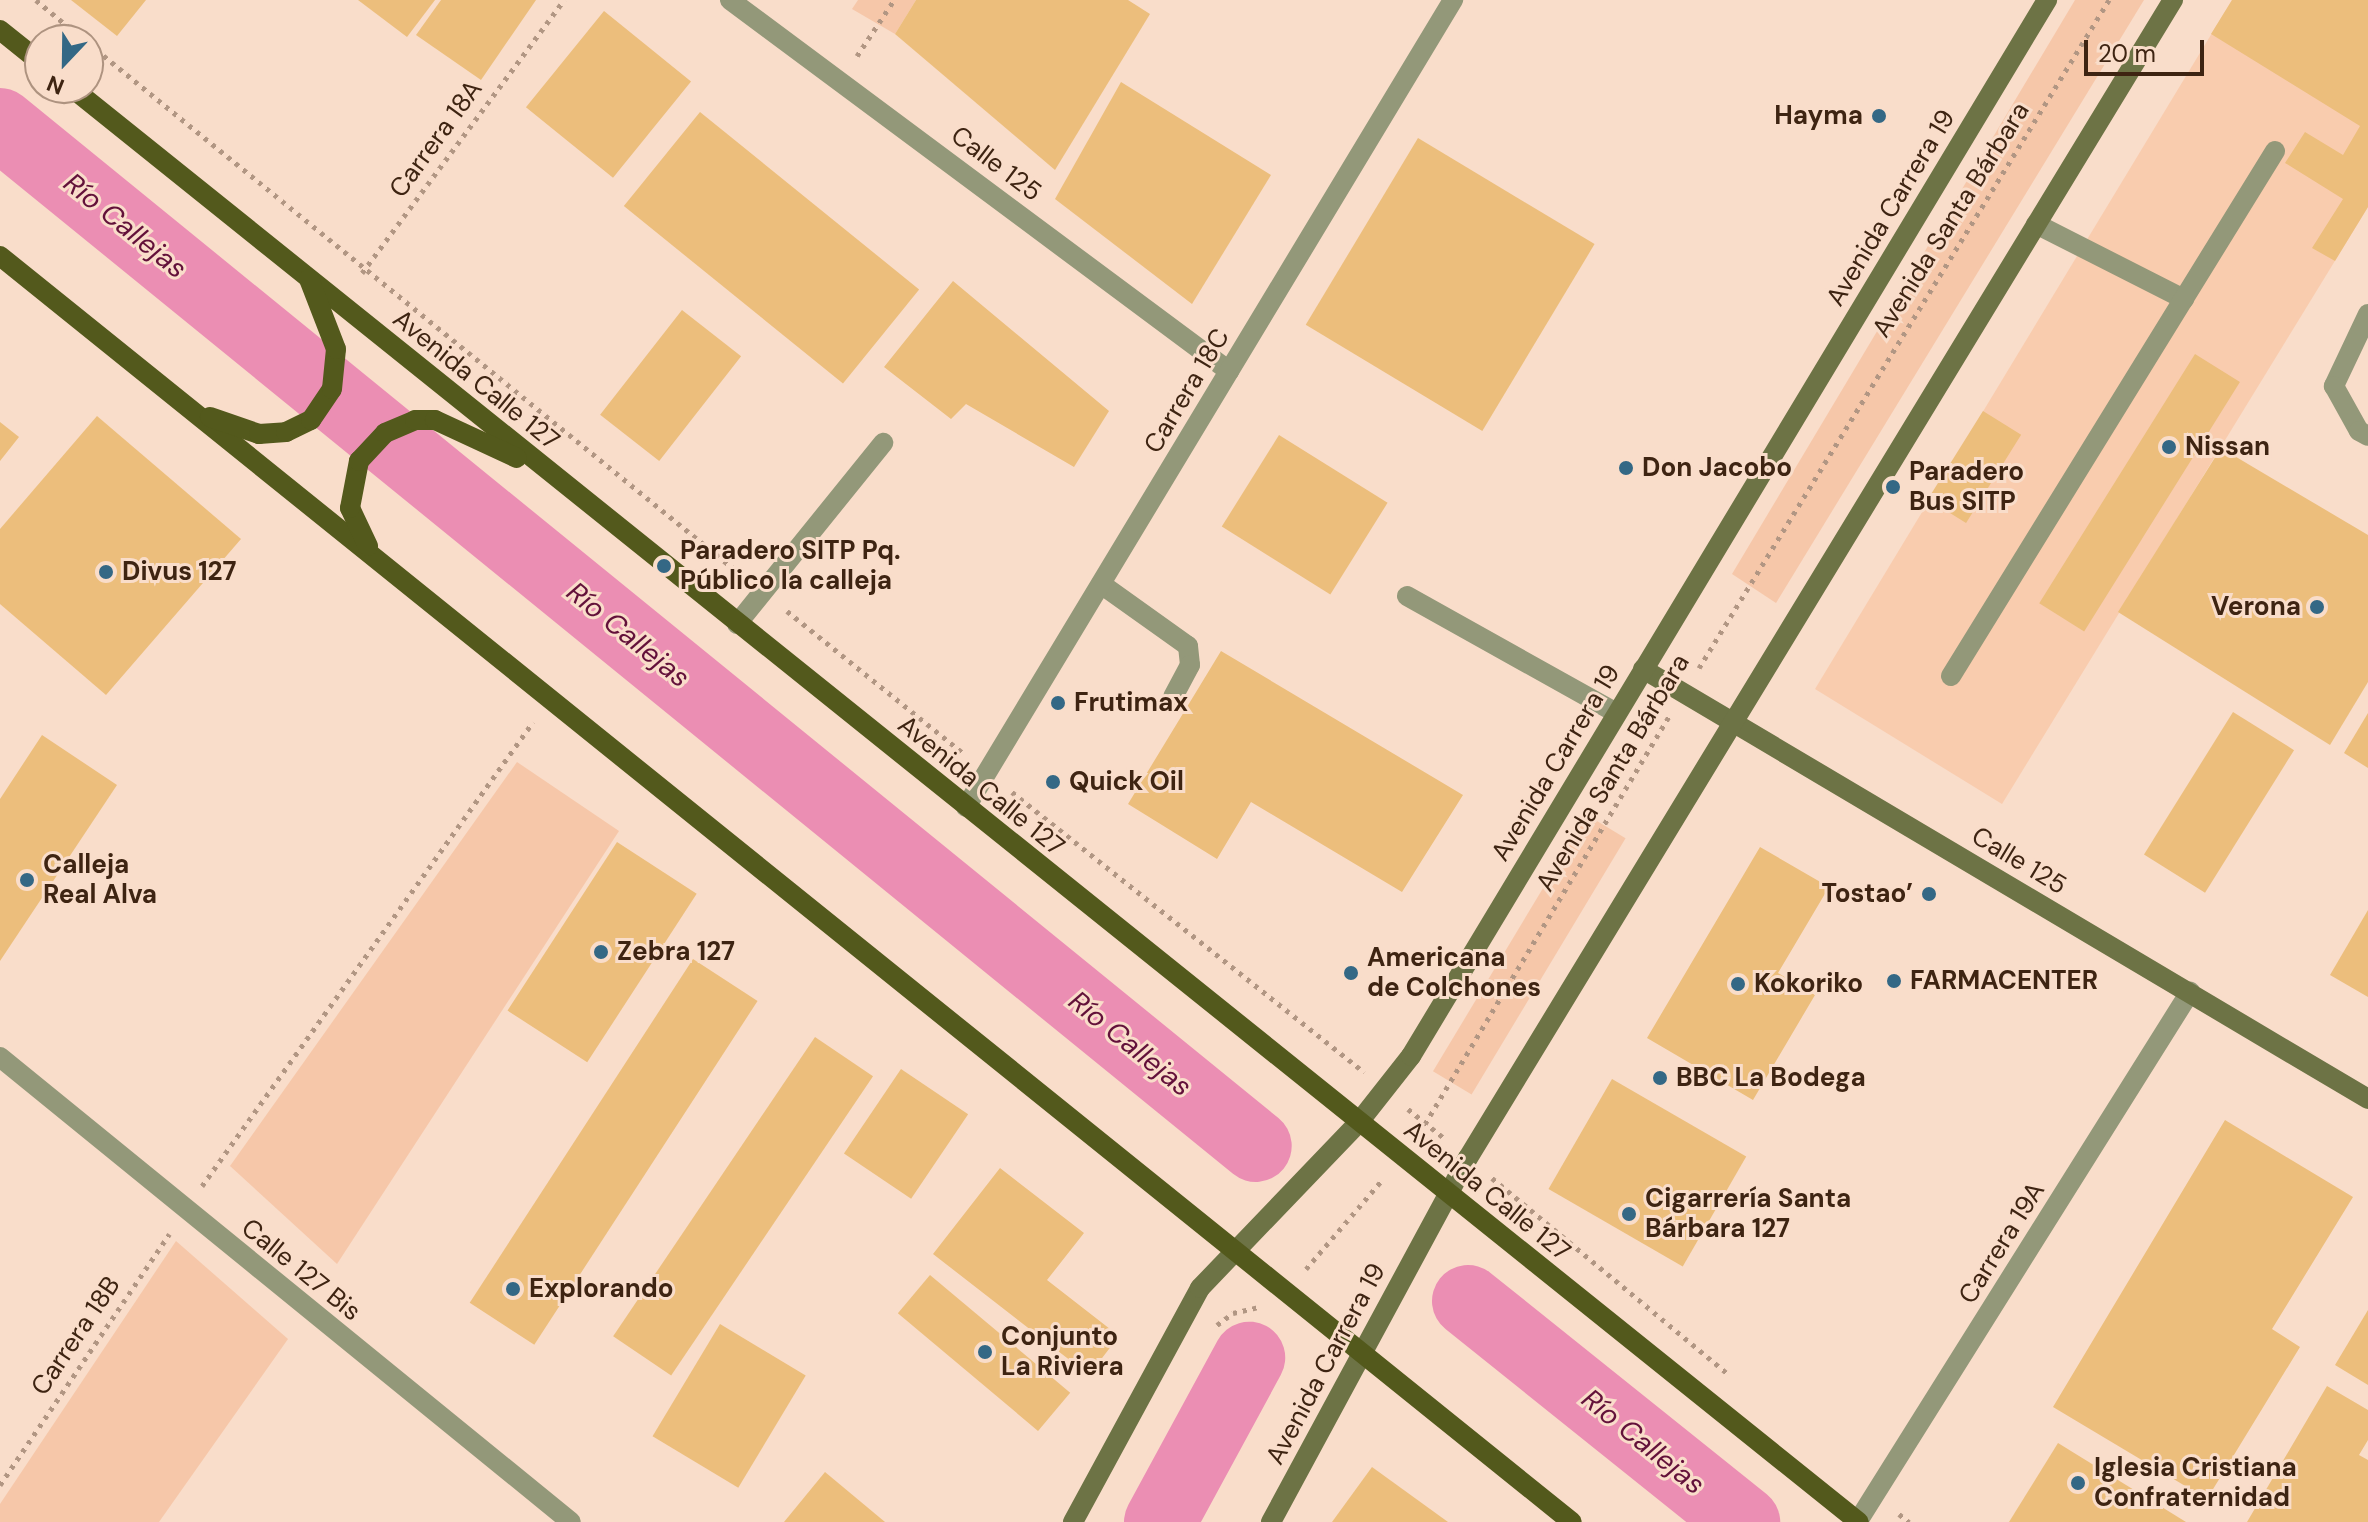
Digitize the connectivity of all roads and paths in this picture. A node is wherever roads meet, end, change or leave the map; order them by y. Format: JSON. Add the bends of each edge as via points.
{"nodes":[{"id":1,"x":36,"y":0,"type":"edge"},
{"id":2,"x":564,"y":0,"type":"edge"},
{"id":3,"x":730,"y":0,"type":"edge"},
{"id":4,"x":894,"y":0,"type":"edge"},
{"id":5,"x":1453,"y":0,"type":"edge"},
{"id":6,"x":2047,"y":0,"type":"edge"},
{"id":7,"x":2109,"y":0,"type":"edge"},
{"id":8,"x":2173,"y":0,"type":"edge"},
{"id":9,"x":65,"y":24,"type":"edge"},
{"id":10,"x":0,"y":30,"type":"edge"},
{"id":11,"x":24,"y":49,"type":"edge"},
{"id":12,"x":104,"y":57,"type":"edge"},
{"id":13,"x":841,"y":80,"type":"junction"},
{"id":14,"x":92,"y":104,"type":"edge"},
{"id":15,"x":2275,"y":151,"type":"dead end"},
{"id":16,"x":2036,"y":224,"type":"junction"},
{"id":17,"x":0,"y":256,"type":"edge"},
{"id":18,"x":363,"y":271,"type":"junction"},
{"id":19,"x":309,"y":278,"type":"junction"},
{"id":20,"x":2184,"y":299,"type":"junction"},
{"id":21,"x":341,"y":303,"type":"junction"},
{"id":22,"x":2368,"y":314,"type":"edge"},
{"id":23,"x":1229,"y":371,"type":"junction"},
{"id":24,"x":191,"y":409,"type":"junction"},
{"id":25,"x":2368,"y":436,"type":"edge"},
{"id":26,"x":883,"y":443,"type":"dead end"},
{"id":27,"x":556,"y":478,"type":"junction"},
{"id":28,"x":374,"y":557,"type":"junction"},
{"id":29,"x":1101,"y":584,"type":"junction"},
{"id":30,"x":763,"y":592,"type":"junction"},
{"id":31,"x":1407,"y":596,"type":"dead end"},
{"id":32,"x":737,"y":624,"type":"junction"},
{"id":33,"x":1643,"y":669,"type":"junction"},
{"id":34,"x":1951,"y":676,"type":"dead end"},
{"id":35,"x":1684,"y":693,"type":"junction"},
{"id":36,"x":1173,"y":697,"type":"dead end"},
{"id":37,"x":550,"y":698,"type":"junction"},
{"id":38,"x":1616,"y":713,"type":"junction"},
{"id":39,"x":1731,"y":722,"type":"junction"},
{"id":40,"x":987,"y":772,"type":"junction"},
{"id":41,"x":966,"y":807,"type":"junction"},
{"id":42,"x":2190,"y":992,"type":"junction"},
{"id":43,"x":0,"y":1057,"type":"edge"},
{"id":44,"x":1386,"y":1091,"type":"junction"},
{"id":45,"x":2368,"y":1099,"type":"edge"},
{"id":46,"x":1359,"y":1122,"type":"junction"},
{"id":47,"x":1425,"y":1123,"type":"junction"},
{"id":48,"x":1402,"y":1157,"type":"junction"},
{"id":49,"x":1468,"y":1158,"type":"junction"},
{"id":50,"x":1448,"y":1193,"type":"junction"},
{"id":51,"x":185,"y":1210,"type":"junction"},
{"id":52,"x":1235,"y":1250,"type":"junction"},
{"id":53,"x":1287,"y":1292,"type":"junction"},
{"id":54,"x":1207,"y":1337,"type":"dead end"},
{"id":55,"x":1362,"y":1352,"type":"junction"},
{"id":56,"x":1740,"y":1383,"type":"dead end"},
{"id":57,"x":0,"y":1485,"type":"edge"},
{"id":58,"x":1875,"y":1494,"type":"junction"},
{"id":59,"x":571,"y":1522,"type":"edge"},
{"id":60,"x":1073,"y":1522,"type":"edge"},
{"id":61,"x":1271,"y":1522,"type":"edge"},
{"id":62,"x":1572,"y":1522,"type":"edge"},
{"id":63,"x":1859,"y":1522,"type":"edge"},
{"id":64,"x":1909,"y":1522,"type":"edge"}],
"edges":[{"from":1,"to":9,"type":"path"},
{"from":2,"to":18,"type":"path","name":"Carrera 18A"},
{"from":3,"to":13,"type":"street","name":"Calle 125"},
{"from":4,"to":13,"type":"path"},
{"from":5,"to":23,"type":"street","name":"Carrera 18C"},
{"from":6,"to":33,"type":"main road","name":"Avenida Carrera 19"},
{"from":7,"to":35,"type":"path","name":"Avenida Santa Bárbara"},
{"from":8,"to":16,"type":"main road","name":"Avenida Carrera 19"},
{"from":10,"to":11,"type":"main road"},
{"from":12,"to":18,"type":"path"},
{"from":13,"to":23,"type":"street","name":"Calle 125"},
{"from":14,"to":19,"type":"main road","name":"Avenida Calle 127"},
{"from":15,"to":20,"type":"street"},
{"from":16,"to":20,"type":"street"},
{"from":16,"to":39,"type":"main road","name":"Avenida Carrera 19"},
{"from":17,"to":24,"type":"main road"},
{"from":18,"to":21,"type":"path","name":"Carrera 18A"},
{"from":18,"to":30,"type":"path"},
{"from":19,"to":21,"type":"main road","name":"Avenida Calle 127"},
{"from":19,"to":24,"type":"main road","via":[[336,349],[332,389],[311,420],[286,432],[259,434]]},
{"from":20,"to":34,"type":"street"},
{"from":21,"to":27,"type":"main road","name":"Avenida Calle 127"},
{"from":22,"to":25,"type":"street","via":[[2334,386],[2359,431]]},
{"from":23,"to":29,"type":"street","name":"Carrera 18C"},
{"from":24,"to":28,"type":"main road"},
{"from":26,"to":30,"type":"street"},
{"from":27,"to":28,"type":"main road","via":[[460,428],[415,420],[385,433],[359,461],[350,508]]},
{"from":27,"to":32,"type":"main road","name":"Avenida Calle 127"},
{"from":28,"to":37,"type":"main road"},
{"from":29,"to":36,"type":"street","via":[[1188,646],[1190,665]]},
{"from":29,"to":40,"type":"street","name":"Carrera 18C"},
{"from":30,"to":32,"type":"street"},
{"from":30,"to":40,"type":"path"},
{"from":31,"to":38,"type":"street"},
{"from":32,"to":41,"type":"main road","name":"Avenida Calle 127"},
{"from":33,"to":35,"type":"main road","name":"Calle 125"},
{"from":33,"to":38,"type":"main road","name":"Avenida Carrera 19"},
{"from":35,"to":39,"type":"main road","name":"Calle 125"},
{"from":35,"to":47,"type":"path","name":"Avenida Santa Bárbara"},
{"from":37,"to":51,"type":"path","name":"Carrera 18B"},
{"from":37,"to":52,"type":"main road"},
{"from":38,"to":44,"type":"main road","name":"Avenida Carrera 19"},
{"from":39,"to":42,"type":"main road","name":"Calle 125"},
{"from":39,"to":49,"type":"main road","name":"Avenida Carrera 19"},
{"from":40,"to":41,"type":"street","name":"Carrera 18C"},
{"from":40,"to":44,"type":"path"},
{"from":41,"to":46,"type":"main road","name":"Avenida Calle 127"},
{"from":42,"to":45,"type":"main road","name":"Calle 125"},
{"from":42,"to":58,"type":"street","name":"Carrera 19A"},
{"from":43,"to":51,"type":"street","name":"Calle 127 Bis"},
{"from":44,"to":46,"type":"main road","name":"Avenida Carrera 19"},
{"from":44,"to":47,"type":"path"},
{"from":46,"to":48,"type":"main road","name":"Avenida Calle 127"},
{"from":46,"to":52,"type":"main road","name":"Avenida Carrera 19"},
{"from":47,"to":48,"type":"path","name":"Avenida Santa Bárbara"},
{"from":47,"to":49,"type":"path"},
{"from":48,"to":50,"type":"main road","name":"Avenida Calle 127"},
{"from":48,"to":53,"type":"path","name":"Avenida Santa Bárbara"},
{"from":49,"to":50,"type":"main road","name":"Avenida Carrera 19"},
{"from":49,"to":56,"type":"path"},
{"from":50,"to":55,"type":"main road","name":"Avenida Carrera 19"},
{"from":50,"to":63,"type":"main road","name":"Avenida Calle 127"},
{"from":51,"to":57,"type":"path","name":"Carrera 18B"},
{"from":51,"to":59,"type":"street","name":"Calle 127 Bis"},
{"from":52,"to":53,"type":"main road"},
{"from":52,"to":60,"type":"main road","name":"Avenida Carrera 19","via":[[1189,1304]]},
{"from":53,"to":54,"type":"path","name":"Avenida Santa Bárbara","via":[[1233,1313]]},
{"from":53,"to":55,"type":"main road"},
{"from":55,"to":61,"type":"main road","name":"Avenida Carrera 19"},
{"from":55,"to":62,"type":"main road"},
{"from":58,"to":63,"type":"street","name":"Carrera 19A"},
{"from":58,"to":64,"type":"path"}]}
